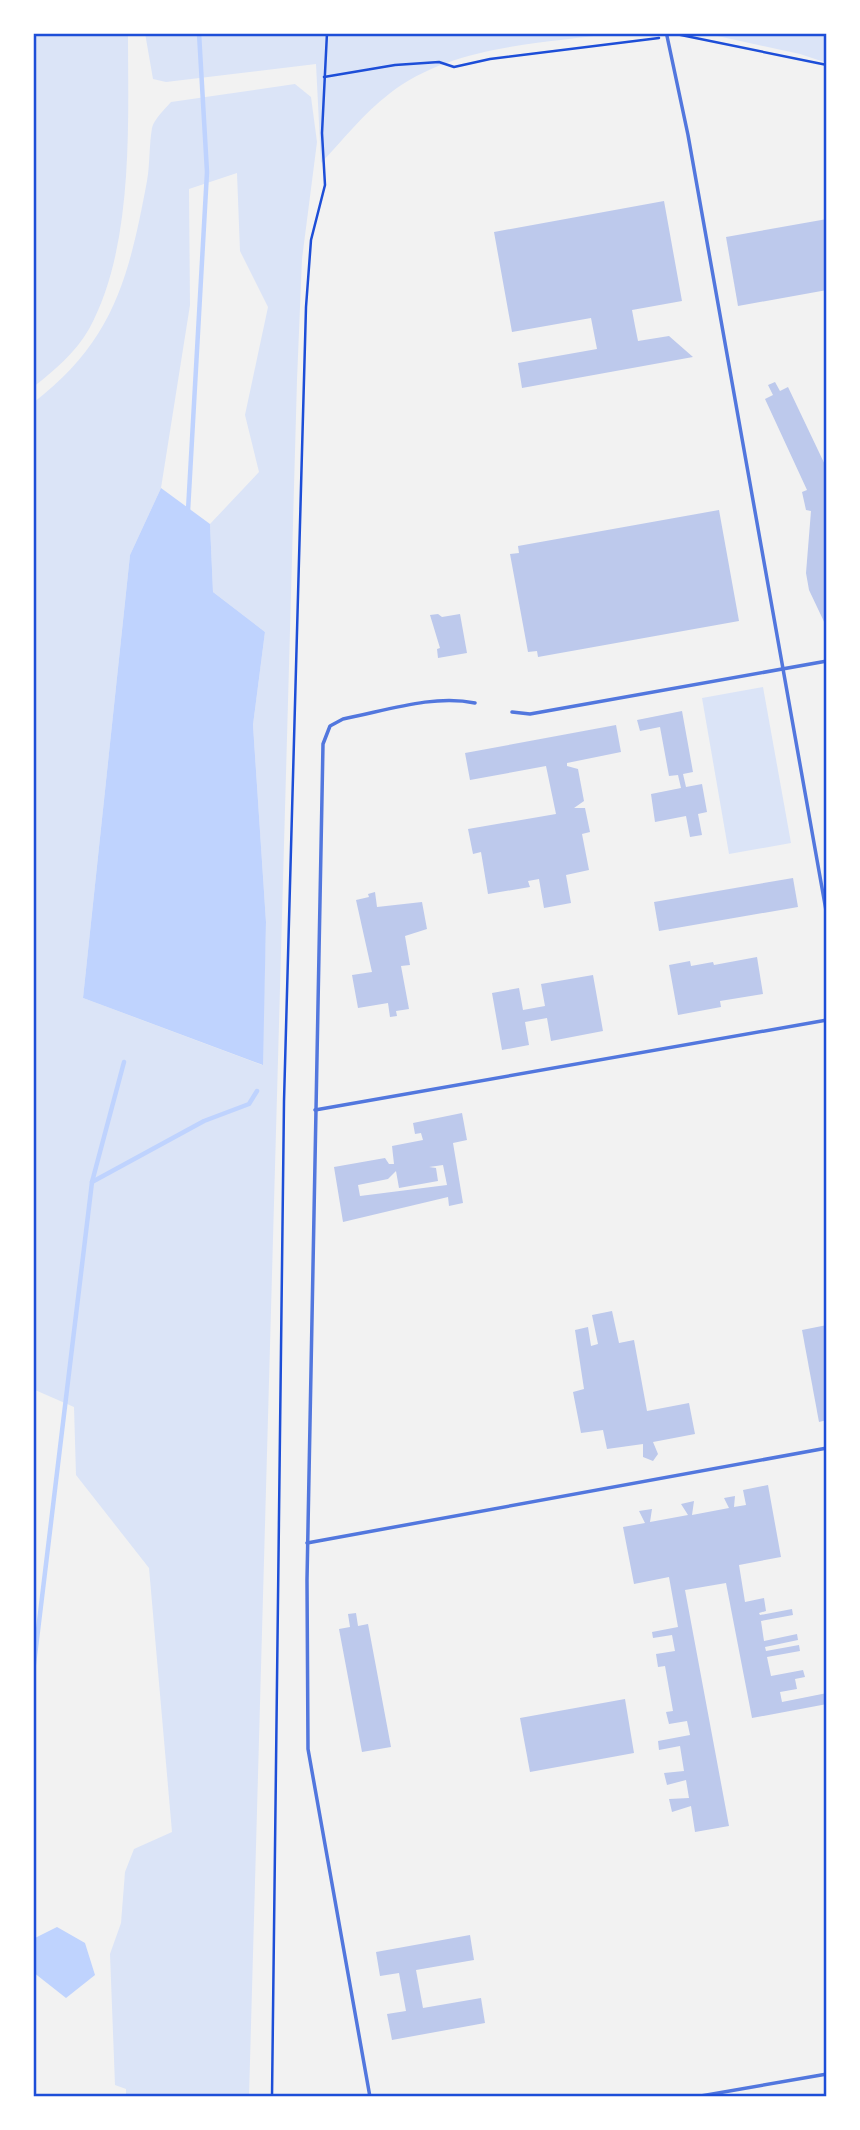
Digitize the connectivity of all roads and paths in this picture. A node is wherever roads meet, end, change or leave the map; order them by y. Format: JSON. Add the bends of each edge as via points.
{"nodes":[{"id":1,"x":327,"y":33,"type":"edge"},
{"id":2,"x":667,"y":36,"type":"junction"},
{"id":3,"x":827,"y":65,"type":"edge"},
{"id":4,"x":324,"y":77,"type":"junction"},
{"id":5,"x":827,"y":661,"type":"edge"},
{"id":6,"x":784,"y":668,"type":"junction"},
{"id":7,"x":475,"y":703,"type":"dead end"},
{"id":8,"x":512,"y":712,"type":"dead end"},
{"id":9,"x":827,"y":916,"type":"edge"},
{"id":10,"x":827,"y":1020,"type":"edge"},
{"id":11,"x":314,"y":1110,"type":"junction"},
{"id":12,"x":827,"y":1448,"type":"edge"},
{"id":13,"x":307,"y":1543,"type":"junction"},
{"id":14,"x":827,"y":2074,"type":"edge"},
{"id":15,"x":272,"y":2097,"type":"edge"},
{"id":16,"x":370,"y":2097,"type":"edge"},
{"id":17,"x":695,"y":2097,"type":"edge"}],
"edges":[{"from":1,"to":4,"type":"path"},
{"from":2,"to":3,"type":"path","via":[[676,34]]},
{"from":2,"to":4,"type":"path","via":[[454,67],[439,62],[405,64]]},
{"from":2,"to":6,"type":"lane"},
{"from":4,"to":15,"type":"path","via":[[322,164],[326,185],[311,240],[306,307],[284,1101]]},
{"from":5,"to":6,"type":"lane"},
{"from":6,"to":8,"type":"lane","via":[[530,715]]},
{"from":6,"to":9,"type":"lane"},
{"from":7,"to":11,"type":"lane","via":[[438,701],[343,719],[324,736]]},
{"from":10,"to":11,"type":"lane"},
{"from":11,"to":13,"type":"lane"},
{"from":12,"to":13,"type":"lane"},
{"from":13,"to":16,"type":"lane","via":[[308,1749]]},
{"from":14,"to":17,"type":"lane"}]}
